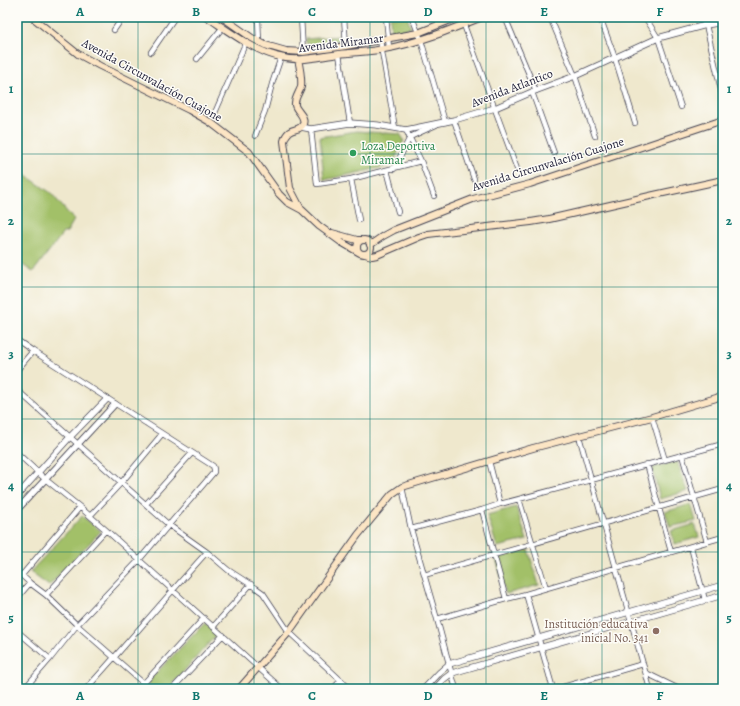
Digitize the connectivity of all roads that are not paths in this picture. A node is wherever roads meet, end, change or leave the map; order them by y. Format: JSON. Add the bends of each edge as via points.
{"nodes":[{"id":1,"x":32,"y":17,"type":"edge"},
{"id":2,"x":124,"y":17,"type":"edge"},
{"id":3,"x":175,"y":17,"type":"edge"},
{"id":4,"x":207,"y":17,"type":"edge"},
{"id":5,"x":222,"y":17,"type":"edge"},
{"id":6,"x":258,"y":17,"type":"edge"},
{"id":7,"x":301,"y":17,"type":"edge"},
{"id":8,"x":344,"y":17,"type":"edge"},
{"id":9,"x":386,"y":17,"type":"edge"},
{"id":10,"x":412,"y":17,"type":"edge"},
{"id":11,"x":458,"y":17,"type":"edge"},
{"id":12,"x":482,"y":17,"type":"edge"},
{"id":13,"x":505,"y":17,"type":"edge"},
{"id":14,"x":550,"y":17,"type":"edge"},
{"id":15,"x":600,"y":17,"type":"edge"},
{"id":16,"x":645,"y":17,"type":"edge"},
{"id":17,"x":701,"y":17,"type":"edge"},
{"id":18,"x":723,"y":22,"type":"edge"},
{"id":19,"x":464,"y":25,"type":"junction"},
{"id":20,"x":706,"y":25,"type":"junction"},
{"id":21,"x":223,"y":27,"type":"junction"},
{"id":22,"x":114,"y":30,"type":"dead end"},
{"id":23,"x":418,"y":33,"type":"junction"},
{"id":24,"x":388,"y":38,"type":"junction"},
{"id":25,"x":658,"y":38,"type":"junction"},
{"id":26,"x":380,"y":40,"type":"junction"},
{"id":27,"x":421,"y":40,"type":"junction"},
{"id":28,"x":246,"y":42,"type":"junction"},
{"id":29,"x":259,"y":42,"type":"junction"},
{"id":30,"x":346,"y":46,"type":"junction"},
{"id":31,"x":389,"y":48,"type":"junction"},
{"id":32,"x":382,"y":50,"type":"junction"},
{"id":33,"x":151,"y":52,"type":"dead end"},
{"id":34,"x":303,"y":52,"type":"junction"},
{"id":35,"x":339,"y":54,"type":"junction"},
{"id":36,"x":281,"y":58,"type":"junction"},
{"id":37,"x":615,"y":58,"type":"junction"},
{"id":38,"x":197,"y":59,"type":"dead end"},
{"id":39,"x":298,"y":60,"type":"junction"},
{"id":40,"x":575,"y":76,"type":"junction"},
{"id":41,"x":534,"y":92,"type":"junction"},
{"id":42,"x":722,"y":94,"type":"dead end"},
{"id":43,"x":681,"y":107,"type":"dead end"},
{"id":44,"x":495,"y":108,"type":"junction"},
{"id":45,"x":214,"y":115,"type":"dead end"},
{"id":46,"x":454,"y":120,"type":"junction"},
{"id":47,"x":723,"y":120,"type":"edge"},
{"id":48,"x":444,"y":122,"type":"junction"},
{"id":49,"x":350,"y":123,"type":"junction"},
{"id":50,"x":635,"y":123,"type":"dead end"},
{"id":51,"x":301,"y":127,"type":"junction"},
{"id":52,"x":395,"y":128,"type":"junction"},
{"id":53,"x":311,"y":129,"type":"junction"},
{"id":54,"x":406,"y":130,"type":"junction"},
{"id":55,"x":255,"y":136,"type":"dead end"},
{"id":56,"x":595,"y":136,"type":"dead end"},
{"id":57,"x":410,"y":137,"type":"junction"},
{"id":58,"x":554,"y":153,"type":"dead end"},
{"id":59,"x":421,"y":161,"type":"junction"},
{"id":60,"x":394,"y":169,"type":"junction"},
{"id":61,"x":517,"y":169,"type":"dead end"},
{"id":62,"x":387,"y":170,"type":"junction"},
{"id":63,"x":351,"y":179,"type":"junction"},
{"id":64,"x":474,"y":179,"type":"dead end"},
{"id":65,"x":723,"y":180,"type":"edge"},
{"id":66,"x":434,"y":196,"type":"dead end"},
{"id":67,"x":302,"y":210,"type":"junction"},
{"id":68,"x":398,"y":212,"type":"dead end"},
{"id":69,"x":359,"y":220,"type":"dead end"},
{"id":70,"x":326,"y":231,"type":"junction"},
{"id":71,"x":383,"y":236,"type":"junction"},
{"id":72,"x":363,"y":240,"type":"junction"},
{"id":73,"x":371,"y":246,"type":"junction"},
{"id":74,"x":384,"y":252,"type":"junction"},
{"id":75,"x":362,"y":253,"type":"junction"},
{"id":76,"x":17,"y":340,"type":"edge"},
{"id":77,"x":33,"y":351,"type":"junction"},
{"id":78,"x":17,"y":370,"type":"edge"},
{"id":79,"x":17,"y":390,"type":"edge"},
{"id":80,"x":723,"y":396,"type":"edge"},
{"id":81,"x":108,"y":399,"type":"junction"},
{"id":82,"x":115,"y":404,"type":"junction"},
{"id":83,"x":652,"y":417,"type":"junction"},
{"id":84,"x":162,"y":434,"type":"junction"},
{"id":85,"x":579,"y":436,"type":"junction"},
{"id":86,"x":70,"y":438,"type":"junction"},
{"id":87,"x":78,"y":444,"type":"junction"},
{"id":88,"x":723,"y":444,"type":"edge"},
{"id":89,"x":17,"y":453,"type":"edge"},
{"id":90,"x":192,"y":453,"type":"junction"},
{"id":91,"x":682,"y":455,"type":"junction"},
{"id":92,"x":665,"y":460,"type":"junction"},
{"id":93,"x":489,"y":461,"type":"junction"},
{"id":94,"x":647,"y":464,"type":"junction"},
{"id":95,"x":39,"y":472,"type":"junction"},
{"id":96,"x":45,"y":479,"type":"junction"},
{"id":97,"x":591,"y":480,"type":"junction"},
{"id":98,"x":121,"y":483,"type":"junction"},
{"id":99,"x":402,"y":487,"type":"junction"},
{"id":100,"x":723,"y":490,"type":"edge"},
{"id":101,"x":17,"y":496,"type":"edge"},
{"id":102,"x":694,"y":498,"type":"junction"},
{"id":103,"x":519,"y":499,"type":"junction"},
{"id":104,"x":146,"y":504,"type":"junction"},
{"id":105,"x":500,"y":504,"type":"junction"},
{"id":106,"x":80,"y":506,"type":"junction"},
{"id":107,"x":659,"y":508,"type":"junction"},
{"id":108,"x":17,"y":510,"type":"edge"},
{"id":109,"x":482,"y":510,"type":"junction"},
{"id":110,"x":90,"y":516,"type":"junction"},
{"id":111,"x":169,"y":524,"type":"junction"},
{"id":112,"x":604,"y":524,"type":"junction"},
{"id":113,"x":411,"y":529,"type":"junction"},
{"id":114,"x":106,"y":530,"type":"junction"},
{"id":115,"x":723,"y":537,"type":"edge"},
{"id":116,"x":707,"y":542,"type":"junction"},
{"id":117,"x":533,"y":544,"type":"junction"},
{"id":118,"x":691,"y":547,"type":"junction"},
{"id":119,"x":207,"y":552,"type":"junction"},
{"id":120,"x":672,"y":552,"type":"junction"},
{"id":121,"x":494,"y":555,"type":"junction"},
{"id":122,"x":139,"y":560,"type":"junction"},
{"id":123,"x":616,"y":568,"type":"junction"},
{"id":124,"x":17,"y":571,"type":"edge"},
{"id":125,"x":22,"y":575,"type":"junction"},
{"id":126,"x":424,"y":575,"type":"junction"},
{"id":127,"x":30,"y":583,"type":"junction"},
{"id":128,"x":251,"y":584,"type":"junction"},
{"id":129,"x":723,"y":585,"type":"edge"},
{"id":130,"x":546,"y":588,"type":"junction"},
{"id":131,"x":172,"y":590,"type":"junction"},
{"id":132,"x":703,"y":591,"type":"junction"},
{"id":133,"x":526,"y":594,"type":"junction"},
{"id":134,"x":46,"y":595,"type":"junction"},
{"id":135,"x":723,"y":595,"type":"edge"},
{"id":136,"x":17,"y":598,"type":"edge"},
{"id":137,"x":506,"y":599,"type":"junction"},
{"id":138,"x":705,"y":600,"type":"junction"},
{"id":139,"x":629,"y":612,"type":"junction"},
{"id":140,"x":204,"y":618,"type":"junction"},
{"id":141,"x":437,"y":619,"type":"junction"},
{"id":142,"x":631,"y":621,"type":"junction"},
{"id":143,"x":77,"y":625,"type":"junction"},
{"id":144,"x":213,"y":627,"type":"junction"},
{"id":145,"x":17,"y":631,"type":"edge"},
{"id":146,"x":289,"y":632,"type":"junction"},
{"id":147,"x":223,"y":635,"type":"junction"},
{"id":148,"x":538,"y":638,"type":"junction"},
{"id":149,"x":541,"y":647,"type":"junction"},
{"id":150,"x":114,"y":658,"type":"junction"},
{"id":151,"x":50,"y":659,"type":"junction"},
{"id":152,"x":449,"y":664,"type":"junction"},
{"id":153,"x":643,"y":664,"type":"junction"},
{"id":154,"x":258,"y":667,"type":"junction"},
{"id":155,"x":452,"y":673,"type":"junction"},
{"id":156,"x":646,"y":673,"type":"junction"},
{"id":157,"x":341,"y":680,"type":"junction"},
{"id":158,"x":144,"y":683,"type":"junction"},
{"id":159,"x":24,"y":689,"type":"edge"},
{"id":160,"x":86,"y":689,"type":"edge"},
{"id":161,"x":150,"y":689,"type":"edge"},
{"id":162,"x":172,"y":689,"type":"edge"},
{"id":163,"x":240,"y":689,"type":"edge"},
{"id":164,"x":282,"y":689,"type":"edge"},
{"id":165,"x":333,"y":689,"type":"edge"},
{"id":166,"x":350,"y":689,"type":"edge"},
{"id":167,"x":424,"y":689,"type":"edge"},
{"id":168,"x":435,"y":689,"type":"edge"},
{"id":169,"x":456,"y":689,"type":"edge"},
{"id":170,"x":552,"y":689,"type":"edge"},
{"id":171,"x":556,"y":689,"type":"edge"},
{"id":172,"x":650,"y":689,"type":"edge"},
{"id":173,"x":679,"y":689,"type":"edge"}],
"edges":[{"from":1,"to":67,"type":"main road","name":"Avenida Circunvalación Cuajone","via":[[78,54],[210,122],[248,152],[280,194]]},
{"from":2,"to":22,"type":"street"},
{"from":3,"to":33,"type":"street"},
{"from":4,"to":21,"type":"main road","name":"Avenida Miramar"},
{"from":5,"to":29,"type":"main road","name":"Avenida Miramar"},
{"from":6,"to":29,"type":"street"},
{"from":7,"to":34,"type":"street"},
{"from":8,"to":30,"type":"street"},
{"from":9,"to":24,"type":"street"},
{"from":10,"to":23,"type":"street"},
{"from":11,"to":23,"type":"main road","name":"Avenida Miramar"},
{"from":12,"to":19,"type":"main road","name":"Avenida Miramar"},
{"from":13,"to":41,"type":"street"},
{"from":14,"to":40,"type":"street"},
{"from":15,"to":37,"type":"street"},
{"from":16,"to":25,"type":"street"},
{"from":17,"to":20,"type":"street"},
{"from":18,"to":20,"type":"street","name":"Avenida Atlantico"},
{"from":19,"to":27,"type":"main road","name":"Avenida Miramar"},
{"from":19,"to":44,"type":"street"},
{"from":20,"to":25,"type":"street","name":"Avenida Atlantico"},
{"from":20,"to":42,"type":"street"},
{"from":21,"to":28,"type":"main road","name":"Avenida Miramar"},
{"from":21,"to":38,"type":"street"},
{"from":23,"to":24,"type":"main road","name":"Avenida Miramar"},
{"from":23,"to":27,"type":"street"},
{"from":24,"to":26,"type":"main road","name":"Avenida Miramar"},
{"from":24,"to":31,"type":"street"},
{"from":25,"to":37,"type":"street","name":"Avenida Atlantico"},
{"from":25,"to":43,"type":"street"},
{"from":26,"to":30,"type":"main road","name":"Avenida Miramar"},
{"from":26,"to":32,"type":"street"},
{"from":27,"to":31,"type":"main road","name":"Avenida Miramar"},
{"from":27,"to":48,"type":"street"},
{"from":28,"to":36,"type":"main road","name":"Avenida Miramar"},
{"from":28,"to":45,"type":"street"},
{"from":29,"to":34,"type":"main road","name":"Avenida Miramar","via":[[278,49]]},
{"from":30,"to":34,"type":"main road","name":"Avenida Miramar"},
{"from":31,"to":32,"type":"main road","name":"Avenida Miramar"},
{"from":32,"to":35,"type":"main road","name":"Avenida Miramar"},
{"from":32,"to":52,"type":"street"},
{"from":35,"to":39,"type":"main road","name":"Avenida Miramar"},
{"from":35,"to":49,"type":"street"},
{"from":36,"to":39,"type":"main road","name":"Avenida Miramar"},
{"from":36,"to":55,"type":"street"},
{"from":37,"to":40,"type":"street","name":"Avenida Atlantico"},
{"from":37,"to":50,"type":"street"},
{"from":39,"to":51,"type":"main road","via":[[301,86],[294,104],[304,120]]},
{"from":40,"to":41,"type":"street","name":"Avenida Atlantico"},
{"from":40,"to":56,"type":"street"},
{"from":41,"to":44,"type":"street","name":"Avenida Atlantico"},
{"from":41,"to":58,"type":"street"},
{"from":44,"to":46,"type":"street","name":"Avenida Atlantico"},
{"from":44,"to":61,"type":"street"},
{"from":46,"to":48,"type":"street","name":"Avenida Atlantico"},
{"from":46,"to":64,"type":"street"},
{"from":47,"to":71,"type":"main road","name":"Avenida Circunvalación Cuajone","via":[[530,184],[474,199]]},
{"from":48,"to":54,"type":"street","name":"Avenida Atlantico"},
{"from":48,"to":57,"type":"street"},
{"from":49,"to":52,"type":"street","name":"Avenida Atlantico"},
{"from":49,"to":53,"type":"street","name":"Avenida Atlantico"},
{"from":51,"to":53,"type":"street","name":"Avenida Atlantico"},
{"from":51,"to":67,"type":"main road","via":[[289,131],[284,141],[290,188]]},
{"from":52,"to":54,"type":"street","name":"Avenida Atlantico"},
{"from":53,"to":63,"type":"street","via":[[317,184]]},
{"from":54,"to":57,"type":"street"},
{"from":57,"to":59,"type":"street"},
{"from":57,"to":60,"type":"street"},
{"from":59,"to":60,"type":"street"},
{"from":59,"to":66,"type":"street"},
{"from":60,"to":62,"type":"street"},
{"from":62,"to":63,"type":"street"},
{"from":62,"to":68,"type":"street"},
{"from":63,"to":69,"type":"street"},
{"from":65,"to":74,"type":"main road","via":[[549,219],[428,234]]},
{"from":67,"to":70,"type":"main road","name":"Avenida Circunvalación Cuajone"},
{"from":70,"to":72,"type":"main road","name":"Avenida Circunvalación Cuajone"},
{"from":70,"to":75,"type":"main road","name":"Avenida Circunvalación Cuajone"},
{"from":71,"to":72,"type":"main road","name":"Avenida Circunvalación Cuajone"},
{"from":71,"to":73,"type":"main road","name":"Avenida Circunvalación Cuajone"},
{"from":72,"to":73,"type":"main road","via":[[368,241]]},
{"from":72,"to":75,"type":"main road","via":[[357,248]]},
{"from":73,"to":74,"type":"main road","via":[[376,251]]},
{"from":73,"to":75,"type":"main road","via":[[369,252]]},
{"from":74,"to":75,"type":"main road","via":[[372,256]]},
{"from":76,"to":77,"type":"street"},
{"from":77,"to":78,"type":"street"},
{"from":77,"to":81,"type":"street"},
{"from":79,"to":86,"type":"street"},
{"from":80,"to":83,"type":"main road"},
{"from":81,"to":82,"type":"street"},
{"from":81,"to":86,"type":"street"},
{"from":82,"to":84,"type":"street"},
{"from":82,"to":87,"type":"street"},
{"from":83,"to":85,"type":"main road"},
{"from":83,"to":92,"type":"street"},
{"from":84,"to":90,"type":"street"},
{"from":84,"to":98,"type":"street"},
{"from":85,"to":93,"type":"main road"},
{"from":85,"to":97,"type":"street"},
{"from":86,"to":87,"type":"street"},
{"from":86,"to":95,"type":"street"},
{"from":87,"to":96,"type":"street"},
{"from":87,"to":98,"type":"street"},
{"from":88,"to":91,"type":"street"},
{"from":89,"to":95,"type":"street"},
{"from":90,"to":104,"type":"street"},
{"from":90,"to":111,"type":"street","via":[[213,466],[214,472]]},
{"from":91,"to":92,"type":"street"},
{"from":91,"to":102,"type":"street"},
{"from":92,"to":94,"type":"street"},
{"from":93,"to":99,"type":"main road"},
{"from":93,"to":105,"type":"street"},
{"from":94,"to":97,"type":"street"},
{"from":94,"to":107,"type":"street"},
{"from":95,"to":96,"type":"street"},
{"from":95,"to":101,"type":"street"},
{"from":96,"to":106,"type":"street"},
{"from":96,"to":108,"type":"street"},
{"from":97,"to":103,"type":"street"},
{"from":97,"to":112,"type":"street"},
{"from":98,"to":104,"type":"street"},
{"from":98,"to":110,"type":"street"},
{"from":99,"to":113,"type":"street"},
{"from":99,"to":146,"type":"main road","via":[[392,494],[358,535]]},
{"from":100,"to":102,"type":"street"},
{"from":102,"to":107,"type":"street"},
{"from":102,"to":116,"type":"street"},
{"from":103,"to":105,"type":"street"},
{"from":103,"to":117,"type":"street"},
{"from":104,"to":111,"type":"street"},
{"from":105,"to":109,"type":"street"},
{"from":106,"to":110,"type":"street"},
{"from":106,"to":125,"type":"street"},
{"from":107,"to":112,"type":"street"},
{"from":107,"to":120,"type":"street"},
{"from":109,"to":113,"type":"street"},
{"from":109,"to":121,"type":"street"},
{"from":110,"to":114,"type":"street"},
{"from":111,"to":119,"type":"street"},
{"from":111,"to":122,"type":"street"},
{"from":112,"to":117,"type":"street"},
{"from":112,"to":123,"type":"street"},
{"from":113,"to":126,"type":"street"},
{"from":114,"to":122,"type":"street"},
{"from":114,"to":134,"type":"street"},
{"from":115,"to":116,"type":"street"},
{"from":116,"to":118,"type":"street"},
{"from":117,"to":121,"type":"street"},
{"from":117,"to":130,"type":"street"},
{"from":118,"to":120,"type":"street"},
{"from":118,"to":132,"type":"street"},
{"from":119,"to":128,"type":"street","via":[[228,570]]},
{"from":119,"to":131,"type":"street"},
{"from":120,"to":123,"type":"street"},
{"from":121,"to":126,"type":"street"},
{"from":121,"to":137,"type":"street"},
{"from":122,"to":131,"type":"street"},
{"from":122,"to":143,"type":"street"},
{"from":123,"to":130,"type":"street"},
{"from":123,"to":139,"type":"street"},
{"from":124,"to":125,"type":"street"},
{"from":125,"to":127,"type":"street"},
{"from":126,"to":141,"type":"street"},
{"from":127,"to":134,"type":"street"},
{"from":127,"to":136,"type":"street"},
{"from":128,"to":144,"type":"street"},
{"from":128,"to":146,"type":"street","via":[[263,593]]},
{"from":129,"to":132,"type":"street"},
{"from":130,"to":133,"type":"street"},
{"from":131,"to":140,"type":"street"},
{"from":131,"to":150,"type":"street"},
{"from":132,"to":138,"type":"street"},
{"from":132,"to":139,"type":"street"},
{"from":133,"to":137,"type":"street"},
{"from":133,"to":148,"type":"street"},
{"from":134,"to":143,"type":"street"},
{"from":135,"to":138,"type":"street"},
{"from":137,"to":141,"type":"street"},
{"from":138,"to":142,"type":"street"},
{"from":139,"to":142,"type":"street"},
{"from":139,"to":148,"type":"street"},
{"from":140,"to":144,"type":"street"},
{"from":140,"to":158,"type":"street"},
{"from":141,"to":152,"type":"street"},
{"from":142,"to":149,"type":"street"},
{"from":142,"to":153,"type":"street"},
{"from":143,"to":150,"type":"street"},
{"from":143,"to":151,"type":"street"},
{"from":144,"to":147,"type":"street"},
{"from":145,"to":151,"type":"street"},
{"from":146,"to":154,"type":"main road"},
{"from":146,"to":157,"type":"street"},
{"from":147,"to":154,"type":"street"},
{"from":147,"to":162,"type":"street"},
{"from":148,"to":149,"type":"street"},
{"from":148,"to":152,"type":"street"},
{"from":149,"to":155,"type":"street"},
{"from":149,"to":170,"type":"street"},
{"from":150,"to":158,"type":"street"},
{"from":150,"to":160,"type":"street"},
{"from":151,"to":159,"type":"street"},
{"from":152,"to":155,"type":"street"},
{"from":152,"to":167,"type":"street"},
{"from":153,"to":156,"type":"street"},
{"from":153,"to":171,"type":"street"},
{"from":154,"to":163,"type":"main road"},
{"from":154,"to":164,"type":"street"},
{"from":155,"to":168,"type":"street"},
{"from":155,"to":169,"type":"street"},
{"from":156,"to":172,"type":"street"},
{"from":156,"to":173,"type":"street"},
{"from":157,"to":165,"type":"street"},
{"from":157,"to":166,"type":"street"},
{"from":158,"to":161,"type":"street"}]}
